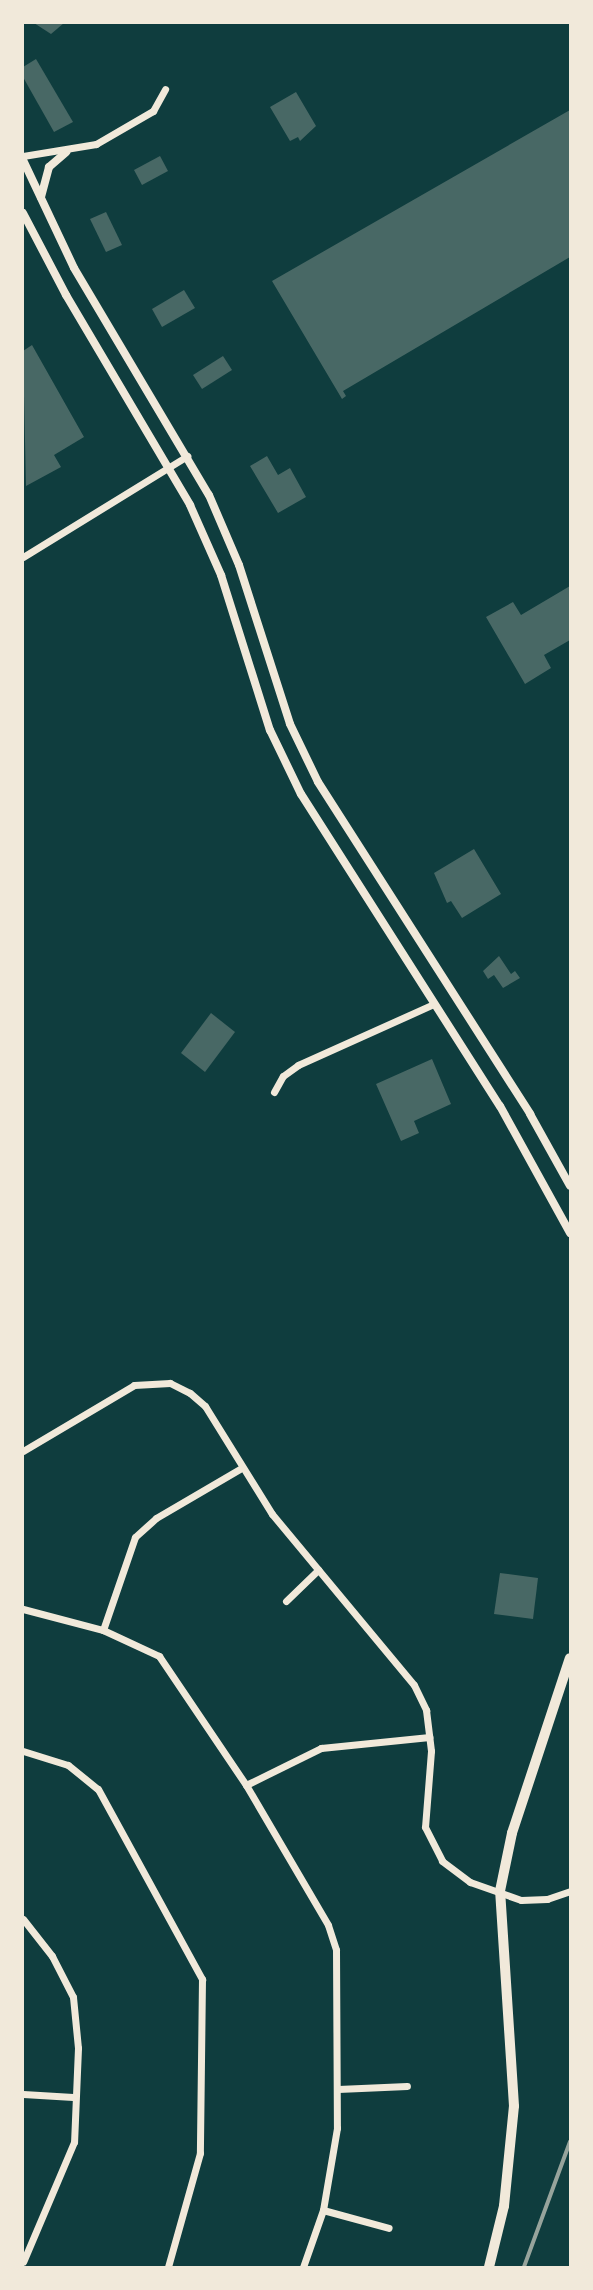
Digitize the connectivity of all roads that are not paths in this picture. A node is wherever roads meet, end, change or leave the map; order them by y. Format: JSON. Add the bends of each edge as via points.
{"nodes":[{"id":1,"x":165,"y":89,"type":"dead end"},
{"id":2,"x":66,"y":152,"type":"junction"},
{"id":3,"x":23,"y":158,"type":"edge"},
{"id":4,"x":42,"y":207,"type":"junction"},
{"id":5,"x":23,"y":213,"type":"edge"},
{"id":6,"x":187,"y":456,"type":"junction"},
{"id":7,"x":169,"y":467,"type":"junction"},
{"id":8,"x":23,"y":556,"type":"edge"},
{"id":9,"x":434,"y":1004,"type":"junction"},
{"id":10,"x":274,"y":1092,"type":"dead end"},
{"id":11,"x":570,"y":1186,"type":"edge"},
{"id":12,"x":570,"y":1233,"type":"edge"},
{"id":13,"x":23,"y":1451,"type":"edge"},
{"id":14,"x":240,"y":1469,"type":"junction"},
{"id":15,"x":318,"y":1570,"type":"junction"},
{"id":16,"x":286,"y":1601,"type":"dead end"},
{"id":17,"x":23,"y":1609,"type":"edge"},
{"id":18,"x":103,"y":1630,"type":"junction"},
{"id":19,"x":570,"y":1658,"type":"edge"},
{"id":20,"x":429,"y":1737,"type":"junction"},
{"id":21,"x":23,"y":1751,"type":"edge"},
{"id":22,"x":246,"y":1785,"type":"junction"},
{"id":23,"x":500,"y":1891,"type":"junction"},
{"id":24,"x":570,"y":1891,"type":"edge"},
{"id":25,"x":23,"y":1919,"type":"edge"},
{"id":26,"x":407,"y":2086,"type":"dead end"},
{"id":27,"x":338,"y":2089,"type":"junction"},
{"id":28,"x":23,"y":2094,"type":"edge"},
{"id":29,"x":73,"y":2097,"type":"junction"},
{"id":30,"x":323,"y":2210,"type":"junction"},
{"id":31,"x":389,"y":2228,"type":"dead end"},
{"id":32,"x":23,"y":2262,"type":"edge"},
{"id":33,"x":168,"y":2267,"type":"edge"},
{"id":34,"x":303,"y":2267,"type":"edge"},
{"id":35,"x":489,"y":2267,"type":"edge"}],
"edges":[{"from":1,"to":2,"type":"street","via":[[153,111],[96,144]]},
{"from":2,"to":3,"type":"street"},
{"from":2,"to":4,"type":"street","via":[[52,162],[43,179]]},
{"from":3,"to":4,"type":"street"},
{"from":4,"to":6,"type":"street"},
{"from":5,"to":7,"type":"street","via":[[65,295]]},
{"from":6,"to":7,"type":"street"},
{"from":6,"to":11,"type":"street","via":[[239,565],[280,697],[318,782],[530,1114]]},
{"from":7,"to":8,"type":"street"},
{"from":7,"to":9,"type":"street","via":[[216,563],[283,760],[321,829]]},
{"from":9,"to":10,"type":"street","via":[[298,1065],[283,1076]]},
{"from":9,"to":12,"type":"street","via":[[517,1133]]},
{"from":13,"to":14,"type":"street","via":[[134,1385],[156,1381],[180,1387],[197,1399]]},
{"from":14,"to":15,"type":"street"},
{"from":14,"to":18,"type":"street","via":[[156,1518],[135,1537]]},
{"from":15,"to":16,"type":"street"},
{"from":15,"to":20,"type":"street","via":[[407,1674],[426,1710]]},
{"from":17,"to":18,"type":"street"},
{"from":18,"to":22,"type":"street","via":[[159,1656]]},
{"from":19,"to":23,"type":"main road","via":[[512,1833]]},
{"from":20,"to":22,"type":"street","via":[[321,1748]]},
{"from":20,"to":23,"type":"street","via":[[423,1810],[429,1839],[460,1877]]},
{"from":21,"to":33,"type":"street","via":[[68,1765],[98,1789],[202,1979],[200,2154]]},
{"from":22,"to":27,"type":"street","via":[[320,1907],[333,1938]]},
{"from":23,"to":24,"type":"street","via":[[533,1902]]},
{"from":23,"to":35,"type":"main road","via":[[514,2106],[504,2206]]},
{"from":25,"to":29,"type":"street","via":[[52,1956],[73,1997],[78,2048]]},
{"from":26,"to":27,"type":"street"},
{"from":27,"to":30,"type":"street","via":[[335,2149]]},
{"from":28,"to":29,"type":"street"},
{"from":29,"to":32,"type":"street","via":[[74,2142]]},
{"from":30,"to":31,"type":"street"},
{"from":30,"to":34,"type":"street"}]}
